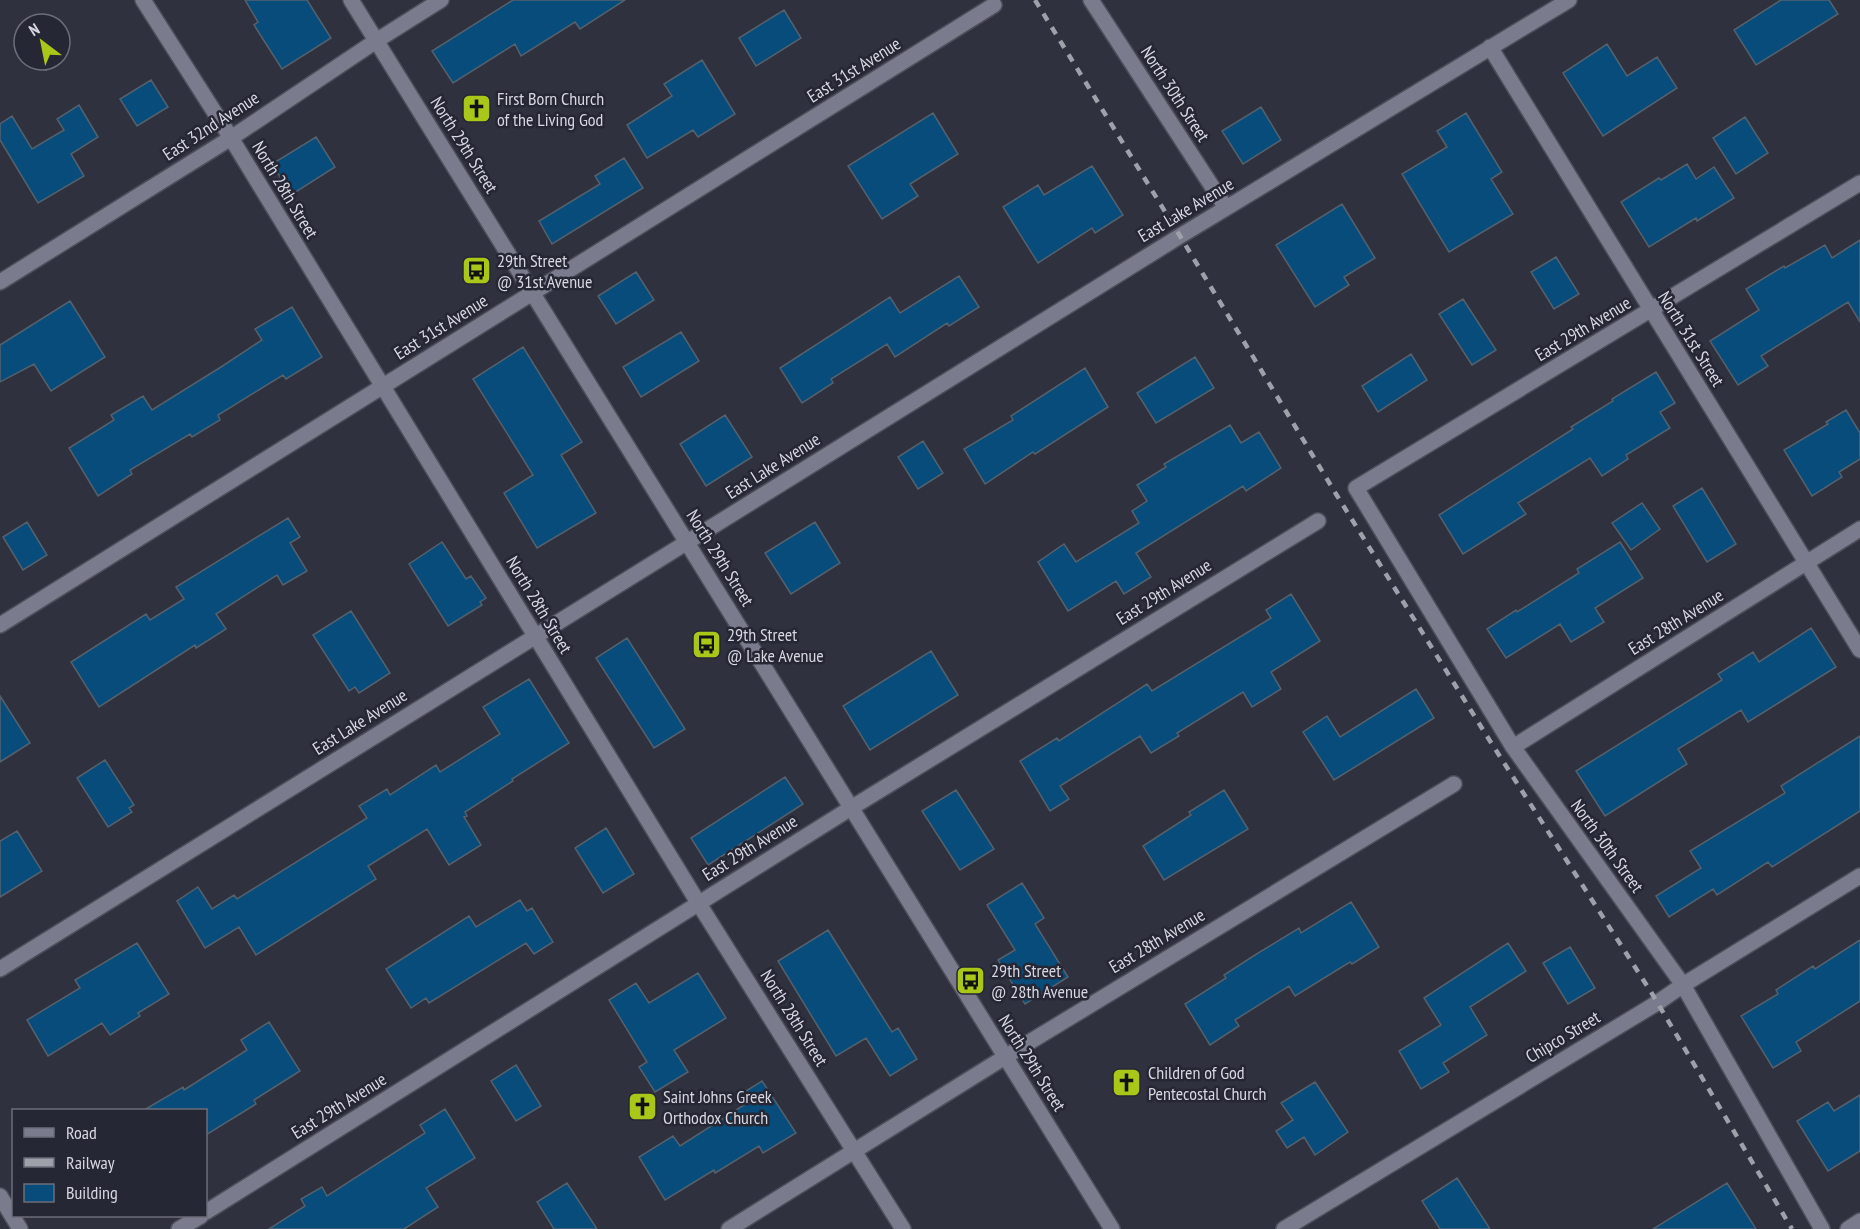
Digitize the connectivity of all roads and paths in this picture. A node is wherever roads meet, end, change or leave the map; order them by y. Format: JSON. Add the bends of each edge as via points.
{"nodes":[{"id":1,"x":143,"y":0,"type":"edge"},
{"id":2,"x":351,"y":0,"type":"edge"},
{"id":3,"x":441,"y":0,"type":"edge"},
{"id":4,"x":1091,"y":0,"type":"edge"},
{"id":5,"x":1569,"y":0,"type":"edge"},
{"id":6,"x":994,"y":5,"type":"dead end"},
{"id":7,"x":376,"y":40,"type":"junction"},
{"id":8,"x":1490,"y":47,"type":"junction"},
{"id":9,"x":231,"y":138,"type":"junction"},
{"id":10,"x":1860,"y":183,"type":"edge"},
{"id":11,"x":1226,"y":208,"type":"junction"},
{"id":12,"x":0,"y":282,"type":"edge"},
{"id":13,"x":532,"y":293,"type":"junction"},
{"id":14,"x":1651,"y":311,"type":"junction"},
{"id":15,"x":382,"y":386,"type":"junction"},
{"id":16,"x":1356,"y":488,"type":"joint"},
{"id":17,"x":1318,"y":520,"type":"dead end"},
{"id":18,"x":1860,"y":529,"type":"edge"},
{"id":19,"x":687,"y":542,"type":"junction"},
{"id":20,"x":1807,"y":562,"type":"junction"},
{"id":21,"x":0,"y":625,"type":"edge"},
{"id":22,"x":536,"y":636,"type":"junction"},
{"id":23,"x":1860,"y":650,"type":"edge"},
{"id":24,"x":1513,"y":747,"type":"junction"},
{"id":25,"x":1454,"y":784,"type":"dead end"},
{"id":26,"x":851,"y":808,"type":"junction"},
{"id":27,"x":1860,"y":876,"type":"edge"},
{"id":28,"x":699,"y":904,"type":"junction"},
{"id":29,"x":0,"y":969,"type":"edge"},
{"id":30,"x":1683,"y":985,"type":"junction"},
{"id":31,"x":1005,"y":1057,"type":"junction"},
{"id":32,"x":855,"y":1151,"type":"junction"},
{"id":33,"x":0,"y":1197,"type":"edge"},
{"id":34,"x":207,"y":1211,"type":"edge"},
{"id":35,"x":12,"y":1216,"type":"edge"},
{"id":36,"x":198,"y":1217,"type":"edge"},
{"id":37,"x":1860,"y":1221,"type":"edge"},
{"id":38,"x":179,"y":1229,"type":"edge"},
{"id":39,"x":729,"y":1229,"type":"edge"},
{"id":40,"x":903,"y":1229,"type":"edge"},
{"id":41,"x":1112,"y":1229,"type":"edge"},
{"id":42,"x":1284,"y":1229,"type":"edge"},
{"id":43,"x":1822,"y":1229,"type":"edge"},
{"id":44,"x":1848,"y":1229,"type":"edge"}],
"edges":[{"from":1,"to":9,"type":"street","name":"North 28th Street"},
{"from":2,"to":7,"type":"street","name":"North 29th Street"},
{"from":3,"to":7,"type":"street","name":"East 32nd Avenue"},
{"from":4,"to":11,"type":"street","name":"North 30th Street"},
{"from":5,"to":8,"type":"street","name":"East Lake Avenue"},
{"from":6,"to":13,"type":"street","name":"East 31st Avenue"},
{"from":7,"to":9,"type":"street","name":"East 32nd Avenue"},
{"from":7,"to":13,"type":"street","name":"North 29th Street"},
{"from":8,"to":11,"type":"street","name":"East Lake Avenue"},
{"from":8,"to":14,"type":"street","name":"North 31st Street"},
{"from":9,"to":12,"type":"street","name":"East 32nd Avenue"},
{"from":9,"to":15,"type":"street","name":"North 28th Street"},
{"from":10,"to":14,"type":"street","name":"East 29th Avenue"},
{"from":11,"to":19,"type":"street","name":"East Lake Avenue"},
{"from":13,"to":15,"type":"street","name":"East 31st Avenue"},
{"from":13,"to":19,"type":"street","name":"North 29th Street"},
{"from":14,"to":16,"type":"street","name":"East 29th Avenue"},
{"from":14,"to":20,"type":"street","name":"North 31st Street"},
{"from":15,"to":21,"type":"street","name":"East 31st Avenue"},
{"from":15,"to":22,"type":"street","name":"North 28th Street"},
{"from":16,"to":24,"type":"street","name":"North 30th Street"},
{"from":17,"to":26,"type":"street","name":"East 29th Avenue"},
{"from":18,"to":20,"type":"street","name":"East 28th Avenue"},
{"from":19,"to":22,"type":"street","name":"East Lake Avenue"},
{"from":19,"to":26,"type":"street","name":"North 29th Street"},
{"from":20,"to":23,"type":"street","name":"North 31st Street"},
{"from":20,"to":24,"type":"street","name":"East 28th Avenue"},
{"from":22,"to":28,"type":"street","name":"North 28th Street"},
{"from":22,"to":29,"type":"street","name":"East Lake Avenue"},
{"from":24,"to":30,"type":"street","name":"North 30th Street"},
{"from":25,"to":31,"type":"street","name":"East 28th Avenue"},
{"from":26,"to":28,"type":"street","name":"East 29th Avenue"},
{"from":26,"to":31,"type":"street","name":"North 29th Street"},
{"from":27,"to":30,"type":"street","name":"Chipco Street"},
{"from":28,"to":32,"type":"street","name":"North 28th Street"},
{"from":28,"to":34,"type":"street","name":"East 29th Avenue"},
{"from":30,"to":42,"type":"street","name":"Chipco Street"},
{"from":30,"to":43,"type":"street","name":"North 30th Street"},
{"from":31,"to":32,"type":"street","name":"East 28th Avenue"},
{"from":31,"to":41,"type":"street","name":"North 29th Street"},
{"from":32,"to":39,"type":"street","name":"East 28th Avenue"},
{"from":32,"to":40,"type":"street","name":"North 28th Street"},
{"from":33,"to":35,"type":"street"},
{"from":36,"to":38,"type":"street"},
{"from":37,"to":44,"type":"street"}]}
